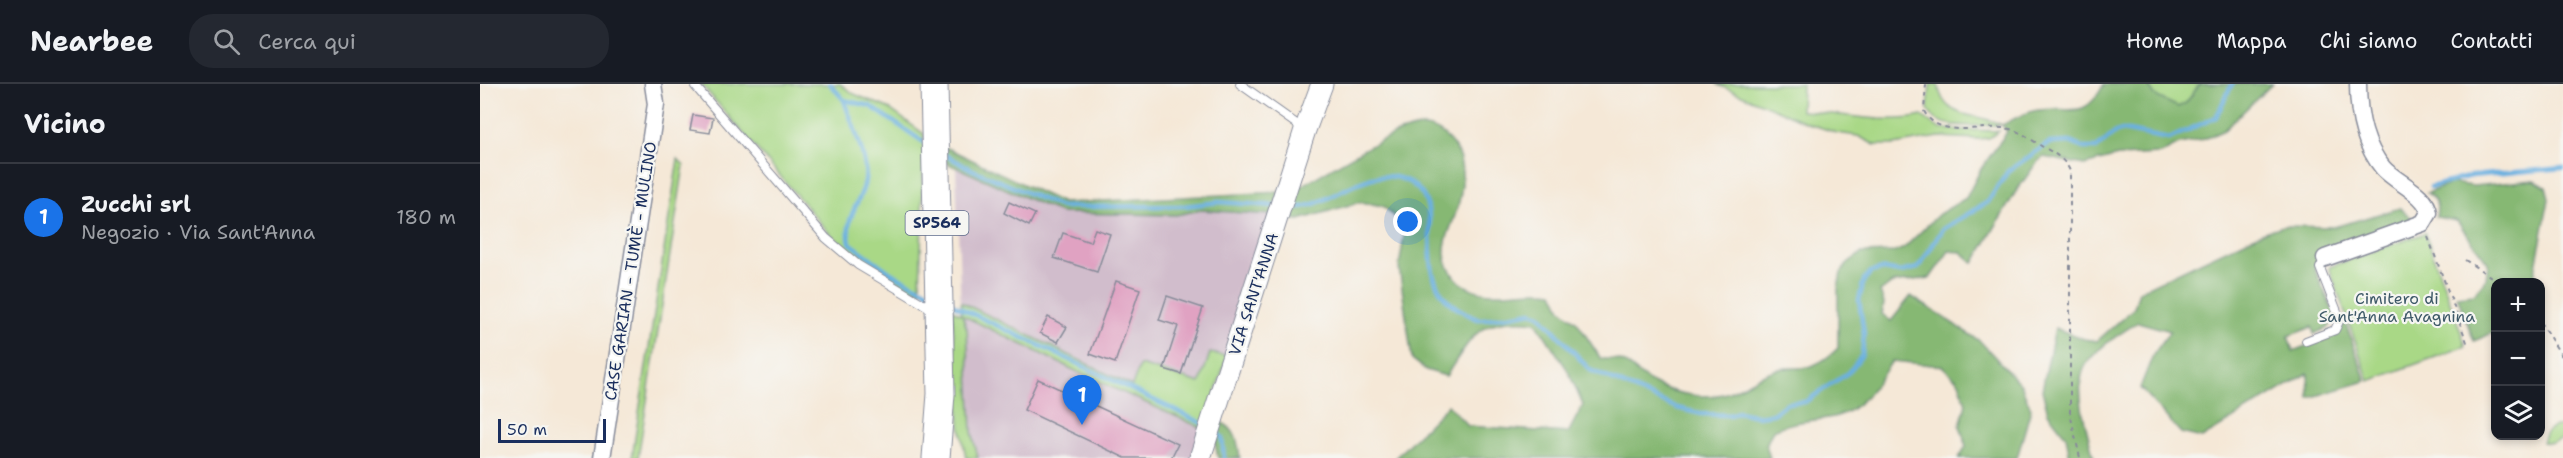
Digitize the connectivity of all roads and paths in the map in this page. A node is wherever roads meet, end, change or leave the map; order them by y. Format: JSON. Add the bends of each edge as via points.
{"nodes":[{"id":1,"x":653,"y":84,"type":"edge"},
{"id":2,"x":934,"y":84,"type":"edge"},
{"id":3,"x":1240,"y":84,"type":"edge"},
{"id":4,"x":1322,"y":84,"type":"edge"},
{"id":5,"x":1926,"y":84,"type":"edge"},
{"id":6,"x":2358,"y":84,"type":"edge"},
{"id":7,"x":695,"y":86,"type":"dead end"},
{"id":8,"x":1305,"y":130,"type":"junction"},
{"id":9,"x":2423,"y":224,"type":"junction"},
{"id":10,"x":2325,"y":258,"type":"joint"},
{"id":11,"x":2465,"y":260,"type":"dead end"},
{"id":12,"x":2493,"y":278,"type":"edge"},
{"id":13,"x":938,"y":301,"type":"junction"},
{"id":14,"x":2545,"y":329,"type":"edge"},
{"id":15,"x":2306,"y":341,"type":"dead end"},
{"id":16,"x":2468,"y":345,"type":"dead end"},
{"id":17,"x":2563,"y":358,"type":"edge"},
{"id":18,"x":941,"y":394,"type":"junction"},
{"id":19,"x":602,"y":458,"type":"edge"},
{"id":20,"x":936,"y":458,"type":"edge"},
{"id":21,"x":953,"y":458,"type":"edge"},
{"id":22,"x":1200,"y":458,"type":"edge"},
{"id":23,"x":2080,"y":458,"type":"edge"}],
"edges":[{"from":1,"to":19,"type":"street","name":"CASE GARIAN - TUMÈ - MULINO","via":[[656,104]]},
{"from":2,"to":13,"type":"main road","number":"SP564"},
{"from":3,"to":8,"type":"lane"},
{"from":4,"to":8,"type":"street","name":"VIA SANT'ANNA"},
{"from":5,"to":23,"type":"path","via":[[1924,111],[1935,123],[1947,127],[2011,129],[2067,165],[2071,180],[2070,413]]},
{"from":6,"to":9,"type":"street","via":[[2360,119],[2368,143],[2383,168],[2426,203],[2429,213]]},
{"from":7,"to":13,"type":"lane","via":[[826,238],[858,265]]},
{"from":8,"to":22,"type":"street","name":"VIA SANT'ANNA"},
{"from":9,"to":10,"type":"street"},
{"from":9,"to":16,"type":"path"},
{"from":10,"to":15,"type":"lane","via":[[2320,268],[2340,319],[2335,330]]},
{"from":11,"to":12,"type":"path"},
{"from":13,"to":18,"type":"main road","number":"SP564"},
{"from":14,"to":17,"type":"path"},
{"from":18,"to":20,"type":"main road","number":"SP564"},
{"from":18,"to":21,"type":"main road","number":"SP564"}]}
